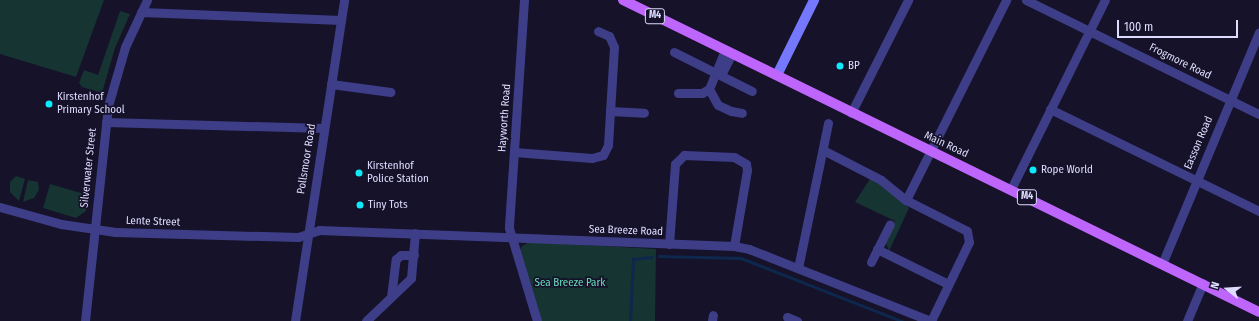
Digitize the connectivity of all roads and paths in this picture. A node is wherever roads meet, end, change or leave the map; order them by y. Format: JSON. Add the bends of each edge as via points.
{"nodes":[{"id":1,"x":147,"y":0,"type":"edge"},
{"id":2,"x":344,"y":0,"type":"edge"},
{"id":3,"x":524,"y":0,"type":"edge"},
{"id":4,"x":623,"y":0,"type":"edge"},
{"id":5,"x":814,"y":0,"type":"edge"},
{"id":6,"x":908,"y":0,"type":"edge"},
{"id":7,"x":1006,"y":0,"type":"edge"},
{"id":8,"x":1026,"y":0,"type":"edge"},
{"id":9,"x":1105,"y":0,"type":"edge"},
{"id":10,"x":141,"y":12,"type":"junction"},
{"id":11,"x":341,"y":20,"type":"junction"},
{"id":12,"x":598,"y":31,"type":"dead end"},
{"id":13,"x":1089,"y":31,"type":"junction"},
{"id":14,"x":1259,"y":32,"type":"edge"},
{"id":15,"x":728,"y":51,"type":"junction"},
{"id":16,"x":674,"y":52,"type":"dead end"},
{"id":17,"x":717,"y":73,"type":"junction"},
{"id":18,"x":777,"y":75,"type":"junction"},
{"id":19,"x":331,"y":84,"type":"junction"},
{"id":20,"x":709,"y":89,"type":"junction"},
{"id":21,"x":752,"y":91,"type":"dead end"},
{"id":22,"x":390,"y":92,"type":"dead end"},
{"id":23,"x":678,"y":94,"type":"dead end"},
{"id":24,"x":1230,"y":100,"type":"junction"},
{"id":25,"x":1050,"y":109,"type":"junction"},
{"id":26,"x":610,"y":111,"type":"junction"},
{"id":27,"x":644,"y":113,"type":"dead end"},
{"id":28,"x":742,"y":113,"type":"dead end"},
{"id":29,"x":851,"y":113,"type":"junction"},
{"id":30,"x":1259,"y":114,"type":"edge"},
{"id":31,"x":106,"y":122,"type":"junction"},
{"id":32,"x":828,"y":123,"type":"dead end"},
{"id":33,"x":324,"y":128,"type":"junction"},
{"id":34,"x":822,"y":150,"type":"junction"},
{"id":35,"x":932,"y":151,"type":"junction"},
{"id":36,"x":514,"y":152,"type":"junction"},
{"id":37,"x":1196,"y":181,"type":"junction"},
{"id":38,"x":1011,"y":189,"type":"junction"},
{"id":39,"x":906,"y":200,"type":"junction"},
{"id":40,"x":0,"y":207,"type":"edge"},
{"id":41,"x":1259,"y":211,"type":"edge"},
{"id":42,"x":890,"y":224,"type":"dead end"},
{"id":43,"x":94,"y":230,"type":"junction"},
{"id":44,"x":415,"y":233,"type":"junction"},
{"id":45,"x":307,"y":235,"type":"junction"},
{"id":46,"x":511,"y":236,"type":"junction"},
{"id":47,"x":669,"y":244,"type":"junction"},
{"id":48,"x":734,"y":246,"type":"junction"},
{"id":49,"x":877,"y":249,"type":"junction"},
{"id":50,"x":414,"y":255,"type":"junction"},
{"id":51,"x":871,"y":262,"type":"dead end"},
{"id":52,"x":1162,"y":264,"type":"junction"},
{"id":53,"x":798,"y":268,"type":"junction"},
{"id":54,"x":1203,"y":283,"type":"junction"},
{"id":55,"x":948,"y":284,"type":"junction"},
{"id":56,"x":391,"y":297,"type":"junction"},
{"id":57,"x":1259,"y":312,"type":"edge"},
{"id":58,"x":787,"y":317,"type":"dead end"},
{"id":59,"x":85,"y":321,"type":"edge"},
{"id":60,"x":295,"y":321,"type":"edge"},
{"id":61,"x":366,"y":321,"type":"edge"},
{"id":62,"x":537,"y":321,"type":"edge"},
{"id":63,"x":797,"y":321,"type":"edge"},
{"id":64,"x":931,"y":321,"type":"edge"},
{"id":65,"x":1187,"y":321,"type":"edge"}],
"edges":[{"from":1,"to":10,"type":"street","name":"Silverwater Street"},
{"from":2,"to":11,"type":"street","name":"Pollsmoor Road"},
{"from":3,"to":36,"type":"street","name":"Hayworth Road"},
{"from":4,"to":15,"type":"main road","name":"Main Road","number":"M4"},
{"from":5,"to":18,"type":"main road"},
{"from":6,"to":29,"type":"street"},
{"from":7,"to":35,"type":"street"},
{"from":8,"to":13,"type":"street","name":"Frogmore Road"},
{"from":9,"to":13,"type":"street"},
{"from":10,"to":11,"type":"street"},
{"from":10,"to":31,"type":"street","name":"Silverwater Street","via":[[118,67]]},
{"from":11,"to":19,"type":"street","name":"Pollsmoor Road"},
{"from":12,"to":26,"type":"street","via":[[609,36],[614,47]]},
{"from":13,"to":24,"type":"street","name":"Frogmore Road"},
{"from":13,"to":25,"type":"street"},
{"from":14,"to":24,"type":"street","name":"Easson Road"},
{"from":15,"to":17,"type":"street","via":[[723,71]]},
{"from":15,"to":18,"type":"main road","name":"Main Road","number":"M4"},
{"from":16,"to":17,"type":"street"},
{"from":17,"to":20,"type":"street"},
{"from":17,"to":21,"type":"street"},
{"from":18,"to":29,"type":"main road","name":"Main Road","number":"M4"},
{"from":19,"to":22,"type":"street"},
{"from":19,"to":33,"type":"street","name":"Pollsmoor Road"},
{"from":20,"to":23,"type":"street","via":[[702,93]]},
{"from":20,"to":28,"type":"street","via":[[718,105]]},
{"from":24,"to":30,"type":"street","name":"Frogmore Road"},
{"from":24,"to":37,"type":"street","name":"Easson Road"},
{"from":25,"to":37,"type":"street"},
{"from":25,"to":38,"type":"street"},
{"from":26,"to":27,"type":"street"},
{"from":26,"to":36,"type":"street","via":[[608,145],[603,155],[598,157]]},
{"from":29,"to":35,"type":"main road","name":"Main Road","number":"M4"},
{"from":31,"to":33,"type":"street"},
{"from":31,"to":43,"type":"street","name":"Silverwater Street"},
{"from":32,"to":34,"type":"street"},
{"from":33,"to":45,"type":"street","name":"Pollsmoor Road"},
{"from":34,"to":39,"type":"street","via":[[881,180]]},
{"from":34,"to":53,"type":"street"},
{"from":35,"to":38,"type":"main road","name":"Main Road","number":"M4"},
{"from":35,"to":39,"type":"street"},
{"from":36,"to":46,"type":"street","name":"Hayworth Road","via":[[509,228]]},
{"from":37,"to":41,"type":"street"},
{"from":37,"to":52,"type":"street","name":"Easson Road"},
{"from":38,"to":52,"type":"main road","name":"Main Road","number":"M4"},
{"from":39,"to":55,"type":"street","via":[[963,228],[968,234],[968,242]]},
{"from":40,"to":43,"type":"street","name":"Lente Street","via":[[61,224]]},
{"from":42,"to":49,"type":"street"},
{"from":43,"to":45,"type":"street","name":"Lente Street","via":[[275,237]]},
{"from":43,"to":59,"type":"street","name":"Silverwater Street"},
{"from":44,"to":45,"type":"street","name":"Sea Breeze Road","via":[[319,230]]},
{"from":44,"to":46,"type":"street","name":"Sea Breeze Road"},
{"from":44,"to":50,"type":"street"},
{"from":45,"to":60,"type":"street","name":"Pollsmoor Road"},
{"from":46,"to":47,"type":"street","name":"Sea Breeze Road"},
{"from":46,"to":62,"type":"street","name":"Hayworth Road"},
{"from":47,"to":48,"type":"street","name":"Sea Breeze Road"},
{"from":47,"to":48,"type":"street","via":[[675,164],[684,155],[734,157],[744,161],[747,170]]},
{"from":48,"to":53,"type":"street","name":"Sea Breeze Road"},
{"from":49,"to":51,"type":"street"},
{"from":49,"to":55,"type":"street"},
{"from":50,"to":56,"type":"street","via":[[411,278]]},
{"from":50,"to":56,"type":"street","via":[[401,255],[396,259]]},
{"from":52,"to":54,"type":"main road","name":"Main Road","number":"M4"},
{"from":53,"to":64,"type":"street","name":"Sea Breeze Road"},
{"from":54,"to":57,"type":"main road","name":"Main Road","number":"M4"},
{"from":54,"to":65,"type":"street"},
{"from":55,"to":64,"type":"street"},
{"from":56,"to":61,"type":"street"},
{"from":58,"to":63,"type":"street"}]}
